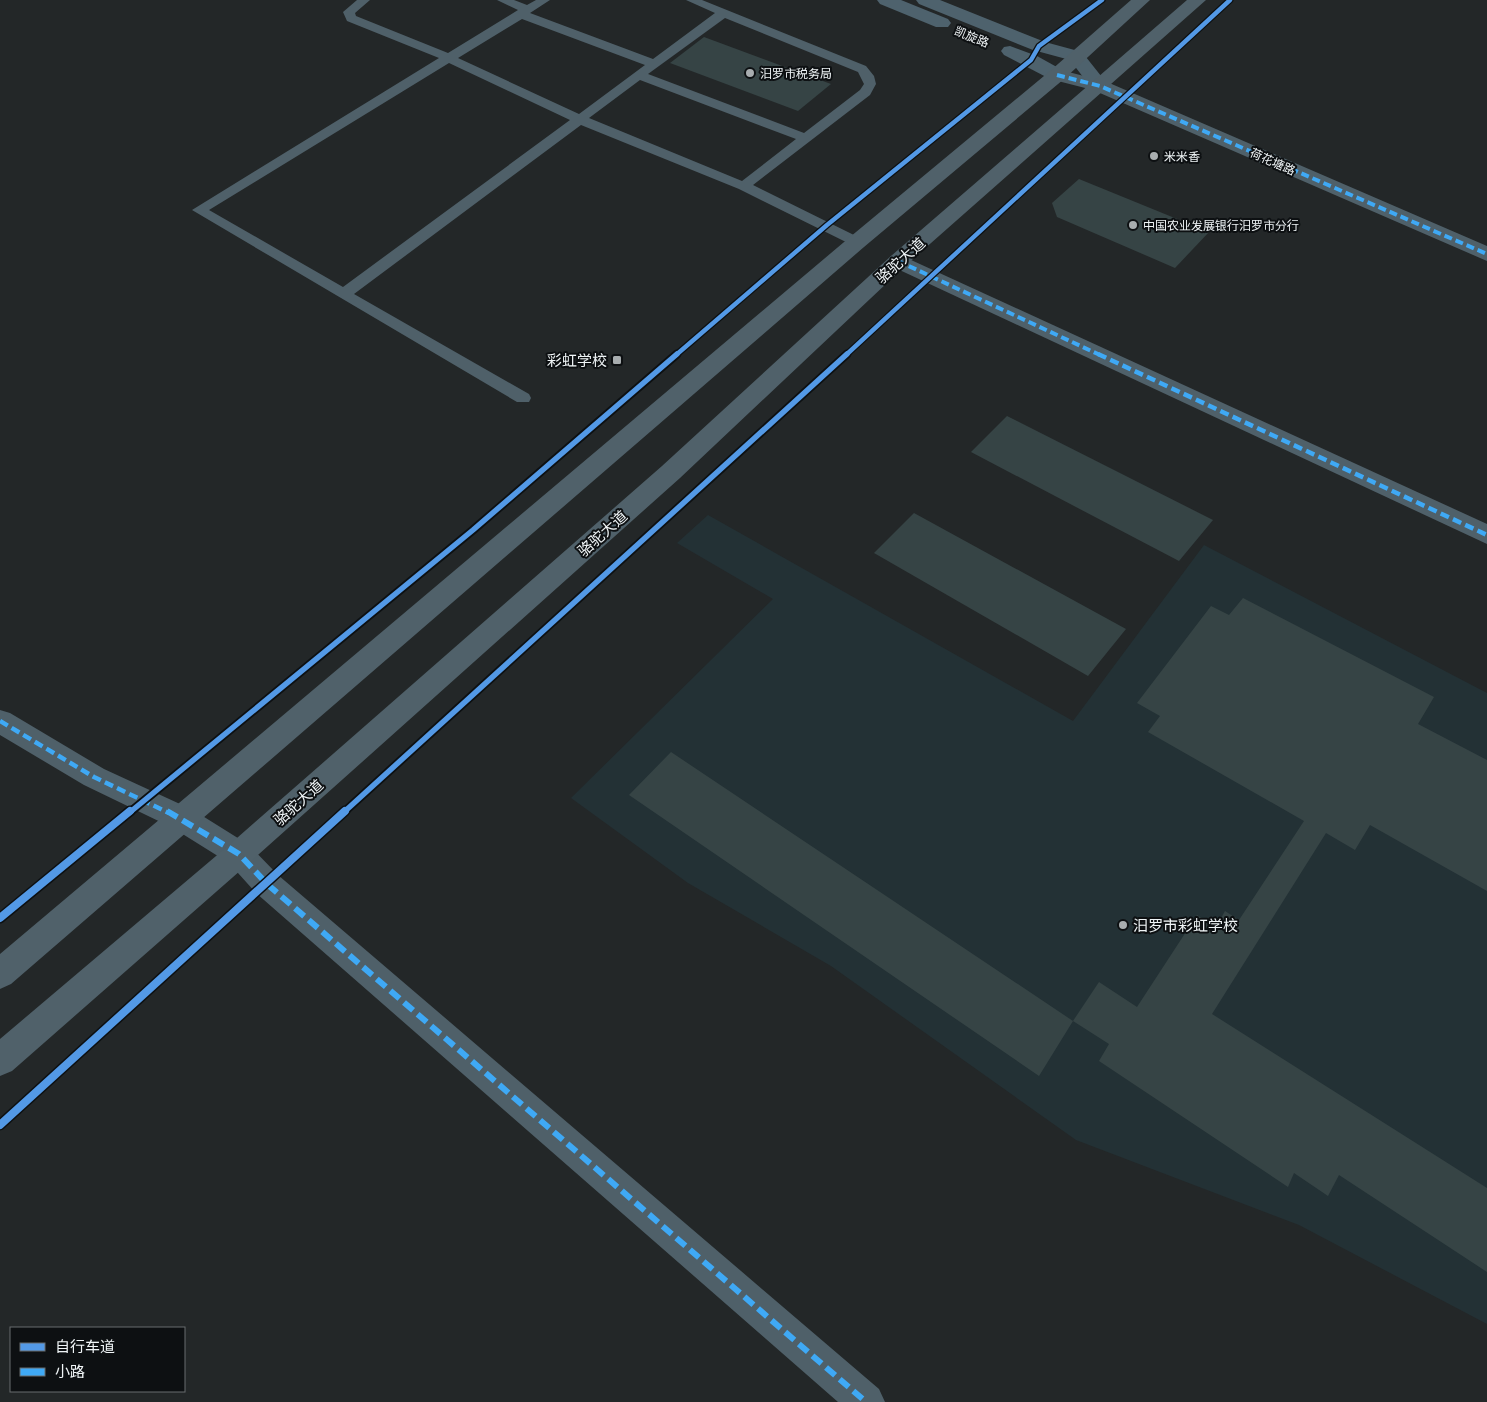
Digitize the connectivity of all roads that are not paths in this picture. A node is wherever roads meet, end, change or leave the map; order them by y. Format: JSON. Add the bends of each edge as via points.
{"nodes":[{"id":1,"x":364,"y":0,"type":"edge"},
{"id":2,"x":503,"y":0,"type":"edge"},
{"id":3,"x":544,"y":0,"type":"edge"},
{"id":4,"x":692,"y":0,"type":"edge"},
{"id":5,"x":886,"y":0,"type":"edge"},
{"id":6,"x":925,"y":0,"type":"edge"},
{"id":7,"x":1141,"y":0,"type":"edge"},
{"id":8,"x":1197,"y":0,"type":"edge"},
{"id":9,"x":524,"y":12,"type":"junction"},
{"id":10,"x":723,"y":13,"type":"junction"},
{"id":11,"x":1076,"y":56,"type":"junction"},
{"id":12,"x":448,"y":58,"type":"junction"},
{"id":13,"x":654,"y":64,"type":"junction"},
{"id":14,"x":1056,"y":75,"type":"junction"},
{"id":15,"x":638,"y":76,"type":"junction"},
{"id":16,"x":1100,"y":86,"type":"junction"},
{"id":17,"x":579,"y":119,"type":"junction"},
{"id":18,"x":806,"y":138,"type":"junction"},
{"id":19,"x":744,"y":186,"type":"junction"},
{"id":20,"x":857,"y":242,"type":"junction"},
{"id":21,"x":1487,"y":254,"type":"edge"},
{"id":22,"x":898,"y":261,"type":"junction"},
{"id":23,"x":344,"y":294,"type":"junction"},
{"id":24,"x":524,"y":398,"type":"dead end"},
{"id":25,"x":1487,"y":535,"type":"edge"},
{"id":26,"x":0,"y":721,"type":"edge"},
{"id":27,"x":183,"y":819,"type":"junction"},
{"id":28,"x":239,"y":854,"type":"junction"},
{"id":29,"x":0,"y":974,"type":"edge"},
{"id":30,"x":0,"y":1060,"type":"edge"},
{"id":31,"x":866,"y":1402,"type":"edge"}],
"edges":[{"from":1,"to":12,"type":"lane","via":[[349,12],[351,18]]},
{"from":2,"to":9,"type":"lane"},
{"from":3,"to":9,"type":"lane"},
{"from":4,"to":10,"type":"lane"},
{"from":5,"to":14,"type":"street","name":"凯旋路","via":[[1031,60]]},
{"from":6,"to":11,"type":"street","via":[[1039,46]]},
{"from":7,"to":11,"type":"main road"},
{"from":8,"to":16,"type":"main road","name":"骆驼大道"},
{"from":9,"to":12,"type":"lane"},
{"from":9,"to":13,"type":"lane"},
{"from":10,"to":13,"type":"lane"},
{"from":10,"to":18,"type":"lane","via":[[862,69],[868,76],[870,84],[865,92]]},
{"from":11,"to":14,"type":"main road"},
{"from":11,"to":16,"type":"street"},
{"from":12,"to":17,"type":"lane"},
{"from":12,"to":23,"type":"lane","via":[[199,210]]},
{"from":13,"to":15,"type":"lane"},
{"from":14,"to":16,"type":"street","name":"荷花塘路"},
{"from":14,"to":20,"type":"main road"},
{"from":15,"to":17,"type":"lane"},
{"from":15,"to":18,"type":"lane"},
{"from":16,"to":21,"type":"street","name":"荷花塘路"},
{"from":16,"to":22,"type":"main road","name":"骆驼大道"},
{"from":17,"to":19,"type":"lane"},
{"from":17,"to":23,"type":"lane"},
{"from":18,"to":19,"type":"lane"},
{"from":19,"to":20,"type":"lane"},
{"from":20,"to":27,"type":"main road"},
{"from":22,"to":25,"type":"street"},
{"from":22,"to":28,"type":"main road","name":"骆驼大道","via":[[671,472]]},
{"from":23,"to":24,"type":"lane"},
{"from":26,"to":27,"type":"street","via":[[94,777]]},
{"from":27,"to":28,"type":"street"},
{"from":27,"to":29,"type":"main road"},
{"from":28,"to":30,"type":"main road","name":"骆驼大道"},
{"from":28,"to":31,"type":"street","via":[[267,884]]}]}
